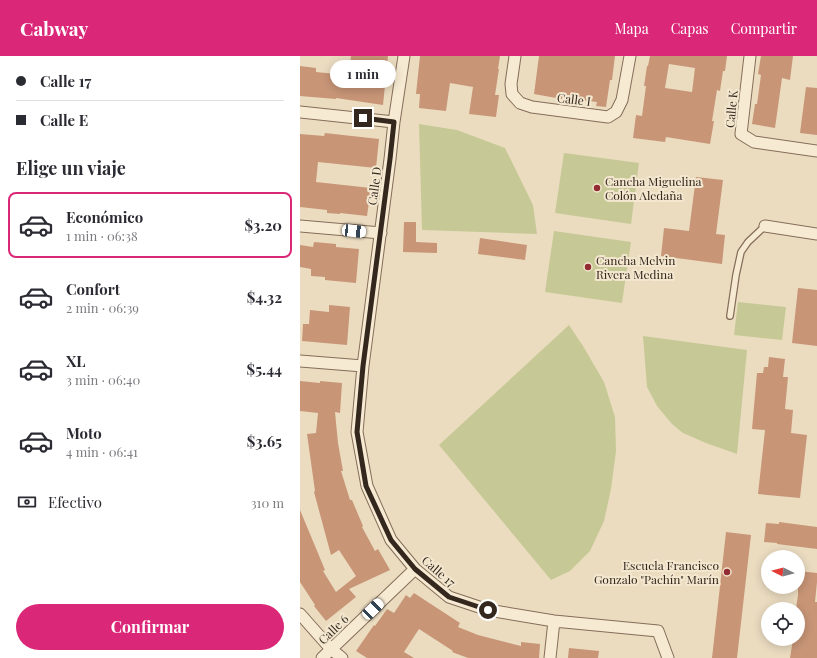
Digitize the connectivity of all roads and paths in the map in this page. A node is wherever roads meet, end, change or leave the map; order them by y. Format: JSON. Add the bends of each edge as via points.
{"nodes":[{"id":1,"x":404,"y":56,"type":"edge"},
{"id":2,"x":515,"y":56,"type":"edge"},
{"id":3,"x":630,"y":56,"type":"edge"},
{"id":4,"x":750,"y":56,"type":"edge"},
{"id":5,"x":300,"y":112,"type":"edge"},
{"id":6,"x":394,"y":122,"type":"junction"},
{"id":7,"x":817,"y":151,"type":"edge"},
{"id":8,"x":300,"y":226,"type":"edge"},
{"id":9,"x":765,"y":226,"type":"joint"},
{"id":10,"x":381,"y":233,"type":"junction"},
{"id":11,"x":817,"y":234,"type":"edge"},
{"id":12,"x":730,"y":316,"type":"dead end"},
{"id":13,"x":300,"y":361,"type":"edge"},
{"id":14,"x":363,"y":366,"type":"junction"},
{"id":15,"x":415,"y":569,"type":"junction"},
{"id":16,"x":300,"y":614,"type":"edge"},
{"id":17,"x":554,"y":621,"type":"junction"},
{"id":18,"x":331,"y":649,"type":"junction"},
{"id":19,"x":322,"y":658,"type":"edge"},
{"id":20,"x":342,"y":658,"type":"edge"},
{"id":21,"x":550,"y":658,"type":"edge"},
{"id":22,"x":668,"y":658,"type":"edge"}],
"edges":[{"from":1,"to":6,"type":"street","name":"Calle D"},
{"from":2,"to":3,"type":"street","name":"Calle I","via":[[512,94],[520,103],[532,107],[608,116],[616,112],[622,100]]},
{"from":4,"to":7,"type":"street","name":"Calle K","via":[[742,134],[754,142]]},
{"from":5,"to":6,"type":"street"},
{"from":6,"to":10,"type":"street","name":"Calle D"},
{"from":8,"to":10,"type":"street"},
{"from":9,"to":11,"type":"street"},
{"from":9,"to":12,"type":"lane","via":[[741,252]]},
{"from":10,"to":14,"type":"street","name":"Calle D"},
{"from":13,"to":14,"type":"street"},
{"from":14,"to":15,"type":"street","name":"Calle 17","via":[[357,432],[366,486],[391,540]]},
{"from":15,"to":17,"type":"street","name":"Calle 17","via":[[449,597],[488,610]]},
{"from":15,"to":18,"type":"street","name":"Calle 6"},
{"from":16,"to":18,"type":"street"},
{"from":17,"to":21,"type":"street"},
{"from":17,"to":22,"type":"street","name":"Calle 17","via":[[658,631]]},
{"from":18,"to":19,"type":"street","name":"Calle 6"},
{"from":18,"to":20,"type":"street"}]}
